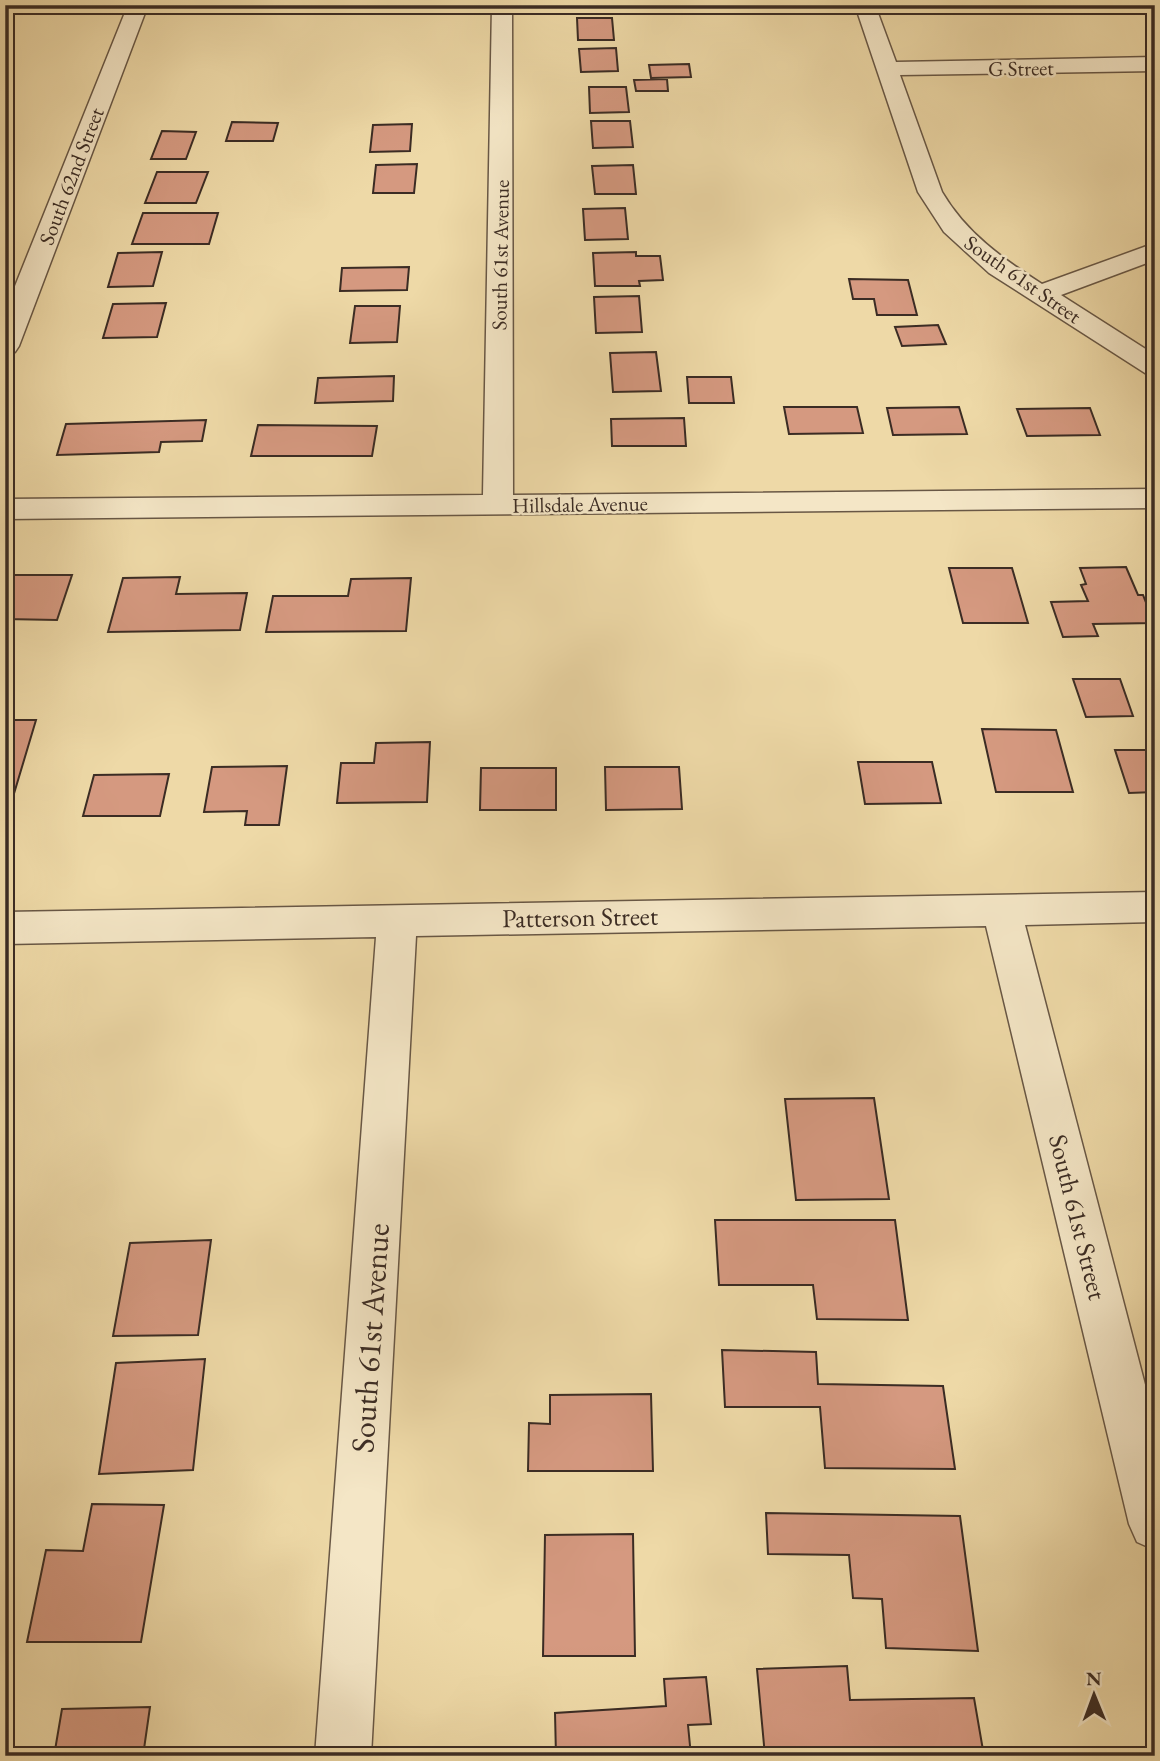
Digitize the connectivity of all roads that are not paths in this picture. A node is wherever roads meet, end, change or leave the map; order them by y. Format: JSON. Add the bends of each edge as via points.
{"nodes":[{"id":1,"x":138,"y":5,"type":"edge"},
{"id":2,"x":502,"y":5,"type":"edge"},
{"id":3,"x":865,"y":5,"type":"edge"},
{"id":4,"x":1155,"y":64,"type":"edge"},
{"id":5,"x":887,"y":69,"type":"junction"},
{"id":6,"x":1155,"y":251,"type":"edge"},
{"id":7,"x":1040,"y":294,"type":"junction"},
{"id":8,"x":14,"y":298,"type":"edge"},
{"id":9,"x":5,"y":346,"type":"edge"},
{"id":10,"x":1155,"y":368,"type":"edge"},
{"id":11,"x":1155,"y":498,"type":"edge"},
{"id":12,"x":498,"y":505,"type":"junction"},
{"id":13,"x":5,"y":509,"type":"edge"},
{"id":14,"x":1155,"y":907,"type":"edge"},
{"id":15,"x":1002,"y":909,"type":"junction"},
{"id":16,"x":397,"y":920,"type":"junction"},
{"id":17,"x":5,"y":928,"type":"edge"},
{"id":18,"x":1155,"y":1524,"type":"edge"},
{"id":19,"x":343,"y":1756,"type":"edge"}],
"edges":[{"from":1,"to":8,"type":"street","name":"South 62nd Street"},
{"from":2,"to":12,"type":"street","name":"South 61st Avenue"},
{"from":3,"to":5,"type":"street","name":"South 61st Street"},
{"from":4,"to":5,"type":"street","name":"G Street"},
{"from":5,"to":7,"type":"street","name":"South 61st Street","via":[[939,211],[972,246]]},
{"from":6,"to":7,"type":"street"},
{"from":7,"to":10,"type":"street","name":"South 61st Street"},
{"from":8,"to":9,"type":"street","name":"South 62nd Street"},
{"from":11,"to":12,"type":"street","name":"Hillsdale Avenue"},
{"from":12,"to":13,"type":"street","name":"Hillsdale Avenue"},
{"from":14,"to":15,"type":"street","name":"Patterson Street"},
{"from":15,"to":16,"type":"street","name":"Patterson Street"},
{"from":15,"to":18,"type":"street","name":"South 61st Street"},
{"from":16,"to":17,"type":"street","name":"Patterson Street"},
{"from":16,"to":19,"type":"street","name":"South 61st Avenue"}]}
